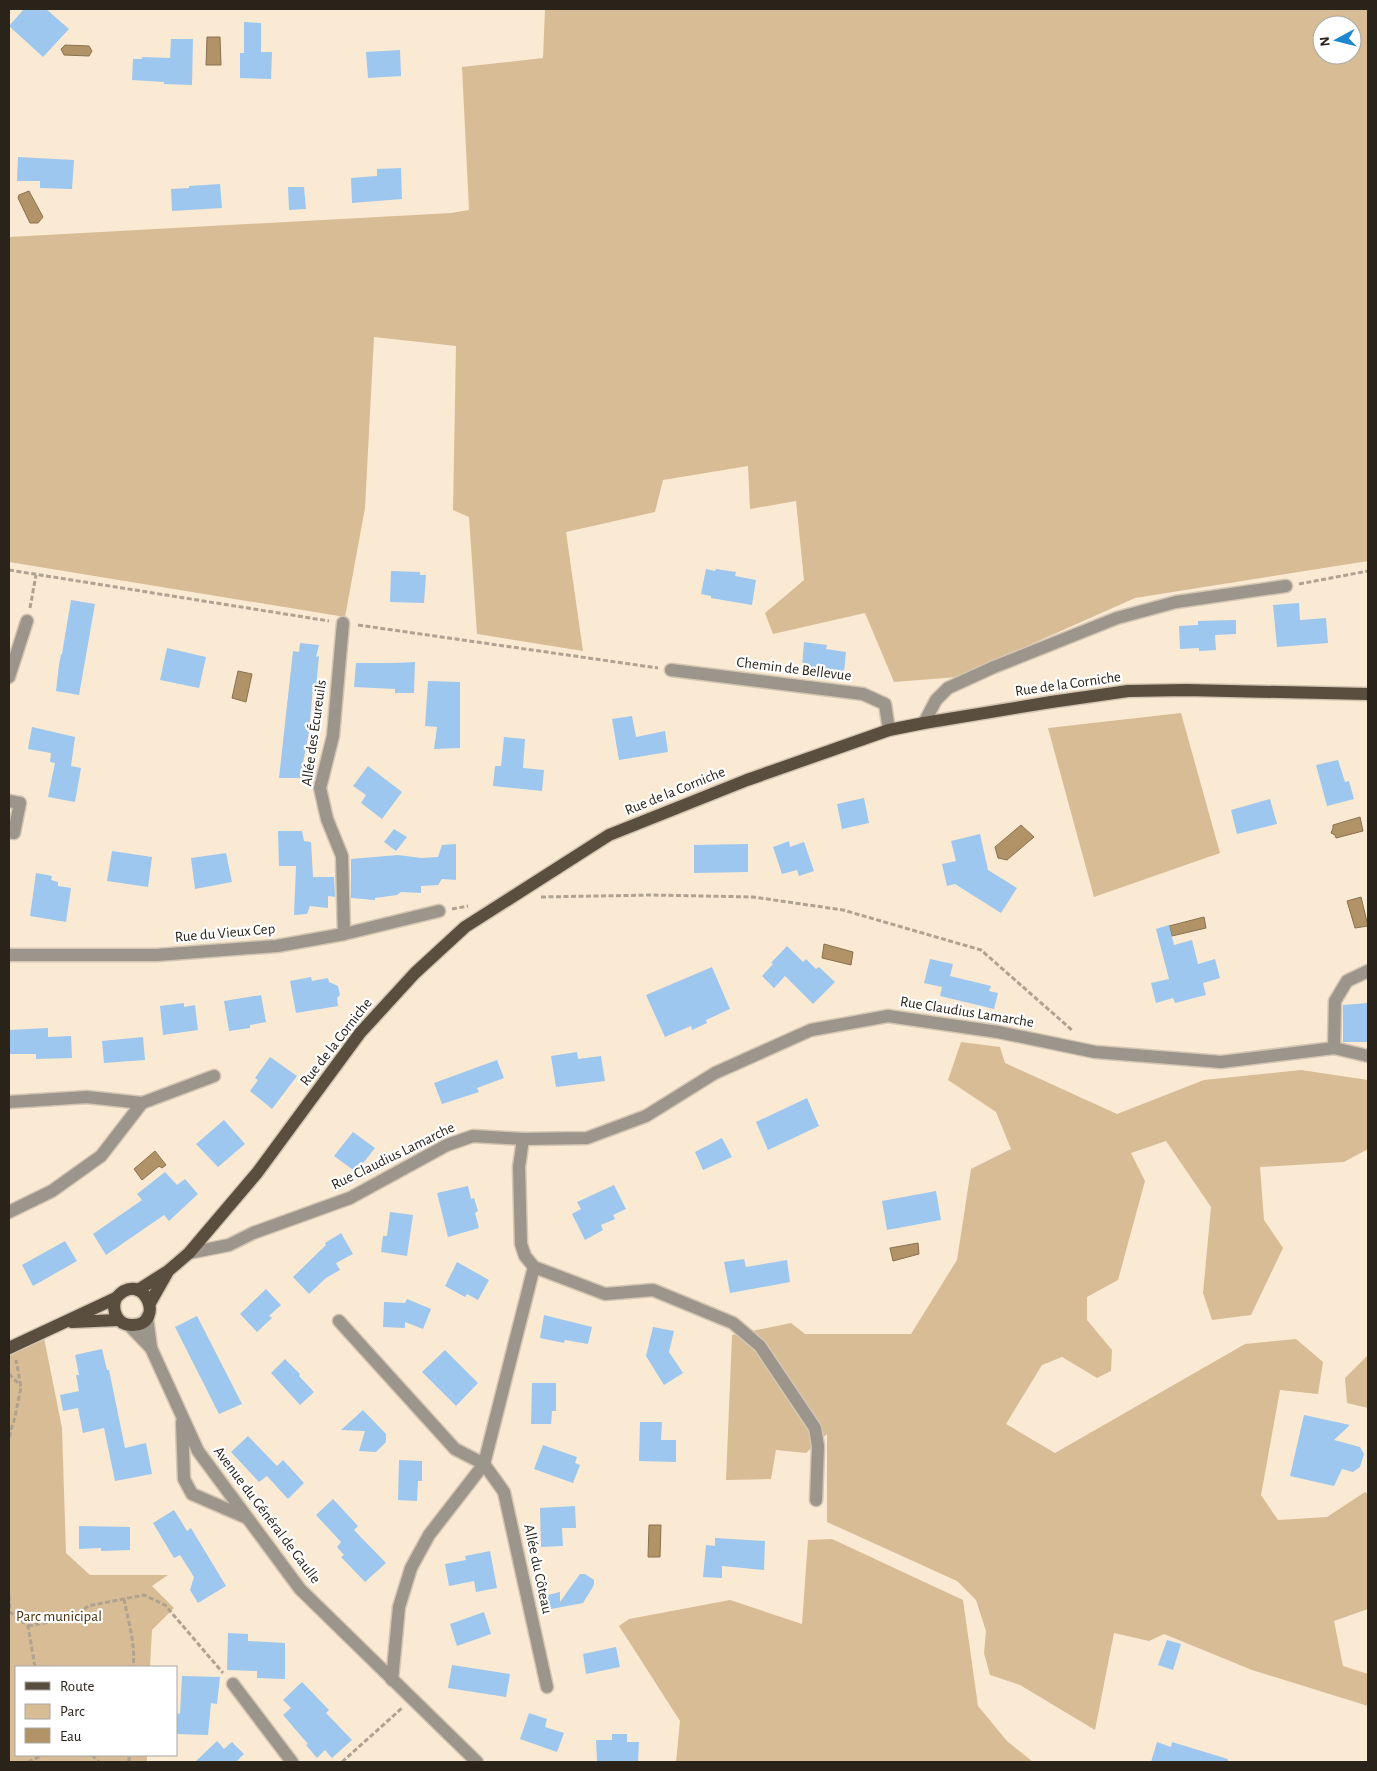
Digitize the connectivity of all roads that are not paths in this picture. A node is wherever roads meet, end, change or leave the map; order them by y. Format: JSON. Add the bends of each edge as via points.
{"nodes":[{"id":1,"x":1286,"y":586,"type":"road end"},
{"id":2,"x":27,"y":621,"type":"road end"},
{"id":3,"x":343,"y":623,"type":"dead end"},
{"id":4,"x":672,"y":670,"type":"dead end"},
{"id":5,"x":9,"y":677,"type":"edge"},
{"id":6,"x":1368,"y":694,"type":"edge"},
{"id":7,"x":924,"y":723,"type":"junction"},
{"id":8,"x":889,"y":730,"type":"junction"},
{"id":9,"x":9,"y":801,"type":"edge"},
{"id":10,"x":9,"y":832,"type":"edge"},
{"id":11,"x":439,"y":911,"type":"road end"},
{"id":12,"x":344,"y":934,"type":"junction"},
{"id":13,"x":9,"y":956,"type":"edge"},
{"id":14,"x":1368,"y":971,"type":"edge"},
{"id":15,"x":1334,"y":1048,"type":"junction"},
{"id":16,"x":1368,"y":1056,"type":"edge"},
{"id":17,"x":214,"y":1076,"type":"dead end"},
{"id":18,"x":9,"y":1102,"type":"edge"},
{"id":19,"x":142,"y":1103,"type":"junction"},
{"id":20,"x":522,"y":1139,"type":"junction"},
{"id":21,"x":9,"y":1212,"type":"edge"},
{"id":22,"x":189,"y":1252,"type":"junction"},
{"id":23,"x":534,"y":1267,"type":"junction"},
{"id":24,"x":168,"y":1271,"type":"junction"},
{"id":25,"x":138,"y":1290,"type":"junction"},
{"id":26,"x":116,"y":1298,"type":"junction"},
{"id":27,"x":150,"y":1303,"type":"junction"},
{"id":28,"x":147,"y":1317,"type":"junction"},
{"id":29,"x":339,"y":1321,"type":"dead end"},
{"id":30,"x":67,"y":1322,"type":"junction"},
{"id":31,"x":124,"y":1322,"type":"junction"},
{"id":32,"x":11,"y":1348,"type":"edge"},
{"id":33,"x":151,"y":1348,"type":"junction"},
{"id":34,"x":182,"y":1414,"type":"junction"},
{"id":35,"x":484,"y":1464,"type":"junction"},
{"id":36,"x":816,"y":1500,"type":"dead end"},
{"id":37,"x":247,"y":1517,"type":"junction"},
{"id":38,"x":392,"y":1680,"type":"junction"},
{"id":39,"x":233,"y":1684,"type":"road end"},
{"id":40,"x":547,"y":1687,"type":"dead end"},
{"id":41,"x":475,"y":1761,"type":"edge"},
{"id":42,"x":292,"y":1762,"type":"edge"}],
"edges":[{"from":1,"to":7,"type":"street","via":[[1176,602],[1117,618],[994,666],[948,688],[936,700]]},
{"from":2,"to":5,"type":"street"},
{"from":3,"to":12,"type":"street","name":"Allée des Écureuils","via":[[333,736],[320,788],[327,819],[342,856]]},
{"from":4,"to":8,"type":"street","name":"Chemin de Bellevue","via":[[863,694],[885,704]]},
{"from":6,"to":7,"type":"main road","name":"Rue de la Corniche","via":[[1128,691]]},
{"from":7,"to":8,"type":"main road","name":"Rue de la Corniche"},
{"from":8,"to":22,"type":"main road","name":"Rue de la Corniche","via":[[747,780],[609,835],[465,927],[415,973],[360,1033],[257,1173]]},
{"from":9,"to":10,"type":"street","via":[[20,802],[14,833]]},
{"from":11,"to":12,"type":"street","name":"Rue du Vieux Cep"},
{"from":12,"to":13,"type":"street","name":"Rue du Vieux Cep","via":[[277,946],[157,955]]},
{"from":14,"to":15,"type":"street","via":[[1347,981],[1335,1001]]},
{"from":15,"to":16,"type":"street","name":"Rue Claudius Lamarche"},
{"from":15,"to":20,"type":"street","name":"Rue Claudius Lamarche","via":[[1221,1062],[1095,1052],[998,1032],[888,1016],[811,1030],[715,1072],[646,1116],[587,1138]]},
{"from":17,"to":19,"type":"street"},
{"from":18,"to":19,"type":"street","via":[[88,1097]]},
{"from":19,"to":21,"type":"street","via":[[101,1156],[52,1191]]},
{"from":20,"to":22,"type":"street","name":"Rue Claudius Lamarche","via":[[473,1136],[447,1145],[350,1198],[229,1245]]},
{"from":20,"to":23,"type":"street","via":[[519,1167],[521,1244]]},
{"from":22,"to":24,"type":"main road","name":"Rue de la Corniche"},
{"from":23,"to":35,"type":"street"},
{"from":23,"to":36,"type":"street","via":[[605,1294],[653,1290],[733,1323],[760,1346],[815,1428],[818,1446]]},
{"from":24,"to":25,"type":"main road","name":"Rue de la Corniche"},
{"from":24,"to":27,"type":"main road","name":"Rue de la Corniche"},
{"from":25,"to":26,"type":"main road","name":"Rue de la Corniche","via":[[126,1290]]},
{"from":25,"to":27,"type":"main road"},
{"from":26,"to":30,"type":"main road","name":"Rue de la Corniche"},
{"from":26,"to":31,"type":"main road","via":[[114,1309]]},
{"from":27,"to":28,"type":"main road","name":"Rue de la Corniche"},
{"from":28,"to":31,"type":"main road","name":"Rue de la Corniche","via":[[139,1324]]},
{"from":28,"to":33,"type":"street","name":"Avenue du Général de Gaulle"},
{"from":29,"to":35,"type":"street","name":"Allée du Côteau","via":[[455,1449]]},
{"from":30,"to":31,"type":"main road","name":"Rue de la Corniche"},
{"from":30,"to":32,"type":"main road","name":"Rue de la Corniche"},
{"from":31,"to":33,"type":"street","name":"Avenue du Général de Gaulle"},
{"from":33,"to":34,"type":"street","name":"Avenue du Général de Gaulle"},
{"from":34,"to":37,"type":"street","name":"Avenue du Général de Gaulle","via":[[198,1451]]},
{"from":34,"to":37,"type":"street","via":[[184,1479],[192,1494]]},
{"from":35,"to":38,"type":"street","via":[[428,1534],[411,1568],[398,1607]]},
{"from":35,"to":40,"type":"street","name":"Allée du Côteau","via":[[504,1492]]},
{"from":37,"to":38,"type":"street","name":"Avenue du Général de Gaulle","via":[[300,1590]]},
{"from":38,"to":41,"type":"street","name":"Avenue du Général de Gaulle"},
{"from":39,"to":42,"type":"street"}]}
